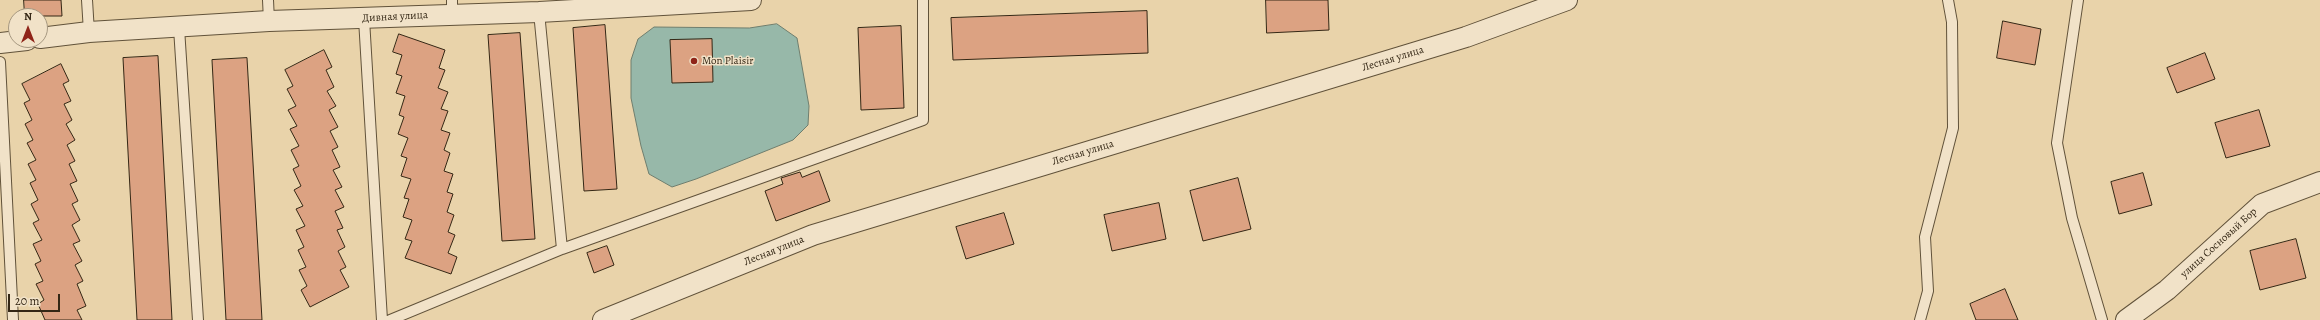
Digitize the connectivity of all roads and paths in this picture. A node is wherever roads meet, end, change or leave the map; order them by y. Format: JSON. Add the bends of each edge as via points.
{"nodes":[{"id":1,"x":87,"y":0,"type":"edge"},
{"id":2,"x":268,"y":0,"type":"edge"},
{"id":3,"x":743,"y":0,"type":"edge"},
{"id":4,"x":751,"y":0,"type":"edge"},
{"id":5,"x":923,"y":0,"type":"edge"},
{"id":6,"x":1567,"y":0,"type":"edge"},
{"id":7,"x":1948,"y":0,"type":"edge"},
{"id":8,"x":2078,"y":0,"type":"edge"},
{"id":9,"x":636,"y":3,"type":"edge"},
{"id":10,"x":452,"y":7,"type":"edge"},
{"id":11,"x":538,"y":12,"type":"junction"},
{"id":12,"x":364,"y":19,"type":"junction"},
{"id":13,"x":269,"y":21,"type":"junction"},
{"id":14,"x":180,"y":28,"type":"junction"},
{"id":15,"x":89,"y":32,"type":"junction"},
{"id":16,"x":48,"y":37,"type":"edge"},
{"id":17,"x":0,"y":62,"type":"edge"},
{"id":18,"x":2320,"y":182,"type":"edge"},
{"id":19,"x":562,"y":249,"type":"junction"},
{"id":20,"x":13,"y":320,"type":"edge"},
{"id":21,"x":198,"y":320,"type":"edge"},
{"id":22,"x":382,"y":320,"type":"edge"},
{"id":23,"x":390,"y":320,"type":"edge"},
{"id":24,"x":603,"y":320,"type":"edge"},
{"id":25,"x":1920,"y":320,"type":"edge"},
{"id":26,"x":2102,"y":320,"type":"edge"},
{"id":27,"x":2126,"y":320,"type":"edge"}],
"edges":[{"from":1,"to":15,"type":"lane"},
{"from":2,"to":13,"type":"lane"},
{"from":3,"to":4,"type":"street","name":"Дивная улица"},
{"from":3,"to":9,"type":"street","name":"Дивная улица"},
{"from":5,"to":19,"type":"lane","via":[[923,120]]},
{"from":6,"to":24,"type":"street","name":"Лесная улица","via":[[1466,37],[813,234]]},
{"from":7,"to":25,"type":"lane","via":[[1952,22],[1953,128],[1925,237],[1928,291]]},
{"from":8,"to":26,"type":"lane","via":[[2057,143],[2072,218]]},
{"from":9,"to":11,"type":"street","name":"Дивная улица"},
{"from":10,"to":11,"type":"street","name":"Дивная улица"},
{"from":10,"to":12,"type":"street","name":"Дивная улица"},
{"from":11,"to":19,"type":"lane"},
{"from":12,"to":13,"type":"street","name":"Дивная улица"},
{"from":12,"to":22,"type":"lane"},
{"from":13,"to":14,"type":"street","name":"Дивная улица"},
{"from":14,"to":15,"type":"street","name":"Дивная улица"},
{"from":14,"to":21,"type":"lane"},
{"from":15,"to":16,"type":"street","name":"Дивная улица"},
{"from":17,"to":20,"type":"lane"},
{"from":18,"to":27,"type":"street","name":"улица Сосновый Бор","via":[[2262,204],[2167,290]]},
{"from":19,"to":23,"type":"lane"}]}
